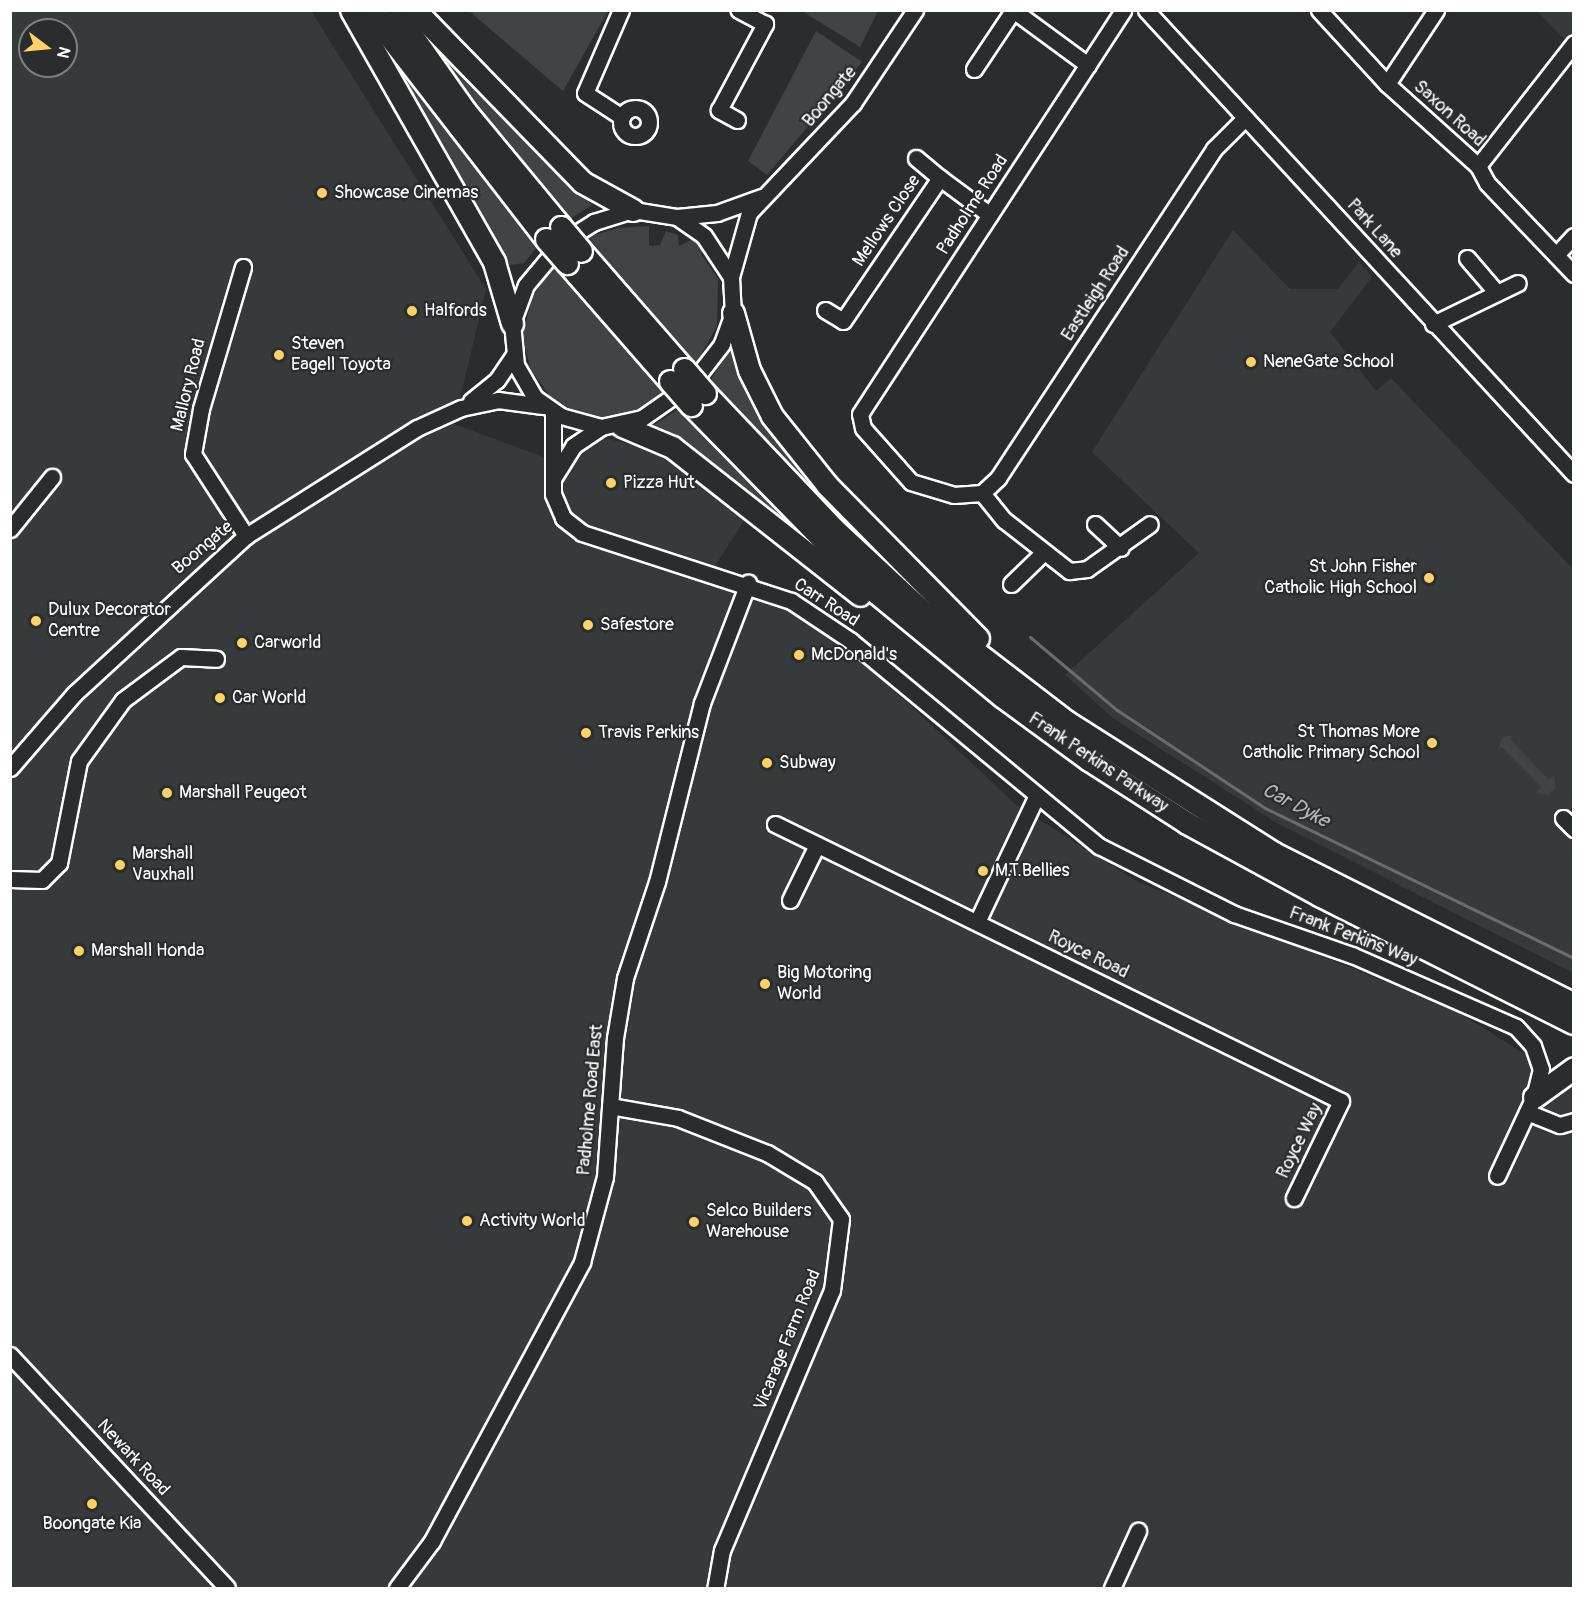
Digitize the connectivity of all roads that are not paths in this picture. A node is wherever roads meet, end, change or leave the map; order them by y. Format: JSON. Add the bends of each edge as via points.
{"nodes":[{"id":1,"x":351,"y":10,"type":"edge"},
{"id":2,"x":369,"y":10,"type":"edge"},
{"id":3,"x":394,"y":10,"type":"edge"},
{"id":4,"x":415,"y":10,"type":"edge"},
{"id":5,"x":621,"y":10,"type":"edge"},
{"id":6,"x":739,"y":10,"type":"edge"},
{"id":7,"x":915,"y":10,"type":"edge"},
{"id":8,"x":1123,"y":10,"type":"edge"},
{"id":9,"x":1146,"y":10,"type":"edge"},
{"id":10,"x":1318,"y":10,"type":"edge"},
{"id":11,"x":1436,"y":10,"type":"edge"},
{"id":12,"x":1013,"y":11,"type":"edge"},
{"id":13,"x":1574,"y":43,"type":"edge"},
{"id":14,"x":1088,"y":65,"type":"junction"},
{"id":15,"x":974,"y":69,"type":"dead end"},
{"id":16,"x":1387,"y":84,"type":"junction"},
{"id":17,"x":622,"y":117,"type":"dead end"},
{"id":18,"x":1245,"y":118,"type":"junction"},
{"id":19,"x":737,"y":120,"type":"dead end"},
{"id":20,"x":916,"y":158,"type":"dead end"},
{"id":21,"x":1478,"y":166,"type":"junction"},
{"id":22,"x":940,"y":178,"type":"junction"},
{"id":23,"x":761,"y":197,"type":"junction"},
{"id":24,"x":633,"y":210,"type":"junction"},
{"id":25,"x":990,"y":215,"type":"junction"},
{"id":26,"x":677,"y":217,"type":"junction"},
{"id":27,"x":554,"y":233,"type":"junction"},
{"id":28,"x":1574,"y":236,"type":"edge"},
{"id":29,"x":1556,"y":255,"type":"junction"},
{"id":30,"x":1467,"y":258,"type":"dead end"},
{"id":31,"x":243,"y":267,"type":"dead end"},
{"id":32,"x":1574,"y":274,"type":"edge"},
{"id":33,"x":730,"y":277,"type":"junction"},
{"id":34,"x":1518,"y":283,"type":"dead end"},
{"id":35,"x":1497,"y":293,"type":"junction"},
{"id":36,"x":825,"y":310,"type":"dead end"},
{"id":37,"x":734,"y":313,"type":"junction"},
{"id":38,"x":512,"y":323,"type":"junction"},
{"id":39,"x":1433,"y":324,"type":"junction"},
{"id":40,"x":514,"y":355,"type":"junction"},
{"id":41,"x":461,"y":408,"type":"junction"},
{"id":42,"x":548,"y":409,"type":"junction"},
{"id":43,"x":622,"y":426,"type":"junction"},
{"id":44,"x":601,"y":428,"type":"junction"},
{"id":45,"x":1574,"y":474,"type":"edge"},
{"id":46,"x":52,"y":477,"type":"dead end"},
{"id":47,"x":552,"y":482,"type":"junction"},
{"id":48,"x":982,"y":493,"type":"junction"},
{"id":49,"x":1095,"y":524,"type":"dead end"},
{"id":50,"x":1150,"y":524,"type":"dead end"},
{"id":51,"x":10,"y":529,"type":"edge"},
{"id":52,"x":246,"y":536,"type":"junction"},
{"id":53,"x":1121,"y":548,"type":"junction"},
{"id":54,"x":1043,"y":553,"type":"junction"},
{"id":55,"x":854,"y":570,"type":"junction"},
{"id":56,"x":748,"y":583,"type":"junction"},
{"id":57,"x":1011,"y":584,"type":"dead end"},
{"id":58,"x":870,"y":585,"type":"junction"},
{"id":59,"x":216,"y":659,"type":"dead end"},
{"id":60,"x":10,"y":768,"type":"edge"},
{"id":61,"x":1167,"y":788,"type":"junction"},
{"id":62,"x":1036,"y":797,"type":"junction"},
{"id":63,"x":774,"y":824,"type":"dead end"},
{"id":64,"x":817,"y":845,"type":"junction"},
{"id":65,"x":10,"y":879,"type":"edge"},
{"id":66,"x":790,"y":900,"type":"dead end"},
{"id":67,"x":977,"y":922,"type":"junction"},
{"id":68,"x":1574,"y":1004,"type":"edge"},
{"id":69,"x":1574,"y":1023,"type":"edge"},
{"id":70,"x":1574,"y":1068,"type":"edge"},
{"id":71,"x":1341,"y":1101,"type":"joint"},
{"id":72,"x":1530,"y":1104,"type":"junction"},
{"id":73,"x":610,"y":1106,"type":"junction"},
{"id":74,"x":1574,"y":1121,"type":"edge"},
{"id":75,"x":1497,"y":1176,"type":"dead end"},
{"id":76,"x":1294,"y":1198,"type":"dead end"},
{"id":77,"x":10,"y":1355,"type":"edge"},
{"id":78,"x":1138,"y":1531,"type":"dead end"},
{"id":79,"x":227,"y":1588,"type":"edge"},
{"id":80,"x":397,"y":1588,"type":"edge"},
{"id":81,"x":715,"y":1588,"type":"edge"},
{"id":82,"x":1112,"y":1588,"type":"edge"}],
"edges":[{"from":1,"to":38,"type":"highway","via":[[494,262]]},
{"from":2,"to":27,"type":"highway","via":[[453,125]]},
{"from":3,"to":27,"type":"highway"},
{"from":4,"to":24,"type":"highway","via":[[582,182]]},
{"from":5,"to":17,"type":"street","via":[[585,93]]},
{"from":6,"to":19,"type":"street","via":[[768,19],[719,111]]},
{"from":7,"to":23,"type":"street","name":"Boongate","via":[[853,103]]},
{"from":8,"to":14,"type":"street","name":"Padholme Road"},
{"from":9,"to":18,"type":"street","name":"Park Lane"},
{"from":10,"to":16,"type":"street","name":"Saxon Road"},
{"from":11,"to":16,"type":"street"},
{"from":12,"to":14,"type":"street"},
{"from":12,"to":15,"type":"street"},
{"from":13,"to":21,"type":"street"},
{"from":14,"to":25,"type":"street","name":"Padholme Road"},
{"from":16,"to":21,"type":"street","name":"Saxon Road"},
{"from":18,"to":39,"type":"street","name":"Park Lane"},
{"from":18,"to":48,"type":"street","name":"Eastleigh Road","via":[[1214,149],[998,478]]},
{"from":20,"to":22,"type":"street"},
{"from":21,"to":29,"type":"street","name":"Saxon Road","via":[[1487,183]]},
{"from":22,"to":25,"type":"street","name":"Mellows Close"},
{"from":22,"to":36,"type":"street","name":"Mellows Close","via":[[843,321]]},
{"from":23,"to":26,"type":"street","name":"Boongate","via":[[717,213]]},
{"from":23,"to":33,"type":"street","name":"Boongate","via":[[741,230]]},
{"from":24,"to":26,"type":"street"},
{"from":24,"to":38,"type":"street","via":[[594,222],[562,242],[526,285]]},
{"from":25,"to":48,"type":"street","name":"Padholme Road","via":[[864,406],[860,422],[911,482],[954,495]]},
{"from":26,"to":33,"type":"street","via":[[704,236]]},
{"from":27,"to":55,"type":"highway","name":"Frank Perkins Parkway","bridge":true},
{"from":28,"to":29,"type":"street"},
{"from":29,"to":32,"type":"street","name":"Saxon Road"},
{"from":30,"to":35,"type":"street"},
{"from":31,"to":52,"type":"street","name":"Mallory Road","via":[[194,454]]},
{"from":33,"to":37,"type":"street"},
{"from":34,"to":35,"type":"street"},
{"from":35,"to":39,"type":"street"},
{"from":37,"to":43,"type":"street","via":[[722,344],[691,384]]},
{"from":37,"to":61,"type":"highway","via":[[749,370],[772,416],[878,538],[998,656]]},
{"from":38,"to":40,"type":"street"},
{"from":39,"to":45,"type":"street","name":"Park Lane"},
{"from":40,"to":41,"type":"street","name":"Boongate","via":[[497,380]]},
{"from":40,"to":42,"type":"street","via":[[527,388]]},
{"from":41,"to":42,"type":"street","name":"Boongate","via":[[498,400]]},
{"from":41,"to":52,"type":"street","name":"Boongate","via":[[417,428]]},
{"from":42,"to":44,"type":"street","name":"Boongate"},
{"from":42,"to":47,"type":"street","name":"Carr Road"},
{"from":43,"to":44,"type":"street"},
{"from":43,"to":55,"type":"highway","via":[[672,447]]},
{"from":44,"to":47,"type":"street","via":[[562,458]]},
{"from":46,"to":51,"type":"street"},
{"from":47,"to":56,"type":"street","name":"Carr Road","via":[[559,512],[582,533]]},
{"from":48,"to":54,"type":"street"},
{"from":49,"to":53,"type":"street"},
{"from":50,"to":53,"type":"street"},
{"from":52,"to":60,"type":"street","name":"Boongate","via":[[82,686]]},
{"from":53,"to":54,"type":"street","via":[[1087,569],[1069,572]]},
{"from":54,"to":57,"type":"street"},
{"from":55,"to":58,"type":"highway","name":"Frank Perkins Parkway"},
{"from":55,"to":58,"type":"highway"},
{"from":56,"to":62,"type":"street","name":"Carr Road","via":[[827,622]]},
{"from":56,"to":73,"type":"street","name":"Padholme Road East","via":[[702,703],[657,882],[625,978]]},
{"from":58,"to":61,"type":"highway","name":"Frank Perkins Parkway"},
{"from":58,"to":69,"type":"highway","name":"Frank Perkins Parkway","via":[[895,623],[935,644],[1089,760],[1187,823]]},
{"from":59,"to":65,"type":"street","via":[[181,657],[123,700],[79,761],[58,863],[42,880]]},
{"from":61,"to":68,"type":"highway","name":"Frank Perkins Parkway","via":[[1274,853]]},
{"from":62,"to":67,"type":"street"},
{"from":62,"to":72,"type":"street","name":"Frank Perkins Way","via":[[1099,846],[1144,873],[1516,1027],[1533,1046],[1540,1069]]},
{"from":63,"to":64,"type":"street","name":"Royce Road"},
{"from":64,"to":66,"type":"street"},
{"from":64,"to":67,"type":"street","name":"Royce Road"},
{"from":67,"to":71,"type":"street","name":"Royce Road"},
{"from":70,"to":72,"type":"highway"},
{"from":71,"to":76,"type":"street","name":"Royce Way"},
{"from":72,"to":74,"type":"street","via":[[1560,1125]]},
{"from":72,"to":75,"type":"street","name":"Frank Perkins Way"},
{"from":73,"to":80,"type":"street","name":"Padholme Road East","via":[[605,1177],[582,1262],[435,1535]]},
{"from":73,"to":81,"type":"street","name":"Vicarage Farm Road","via":[[678,1118],[767,1153],[815,1182],[841,1219],[832,1290],[722,1550]]},
{"from":77,"to":79,"type":"street","name":"Newark Road"},
{"from":78,"to":82,"type":"street"}]}
